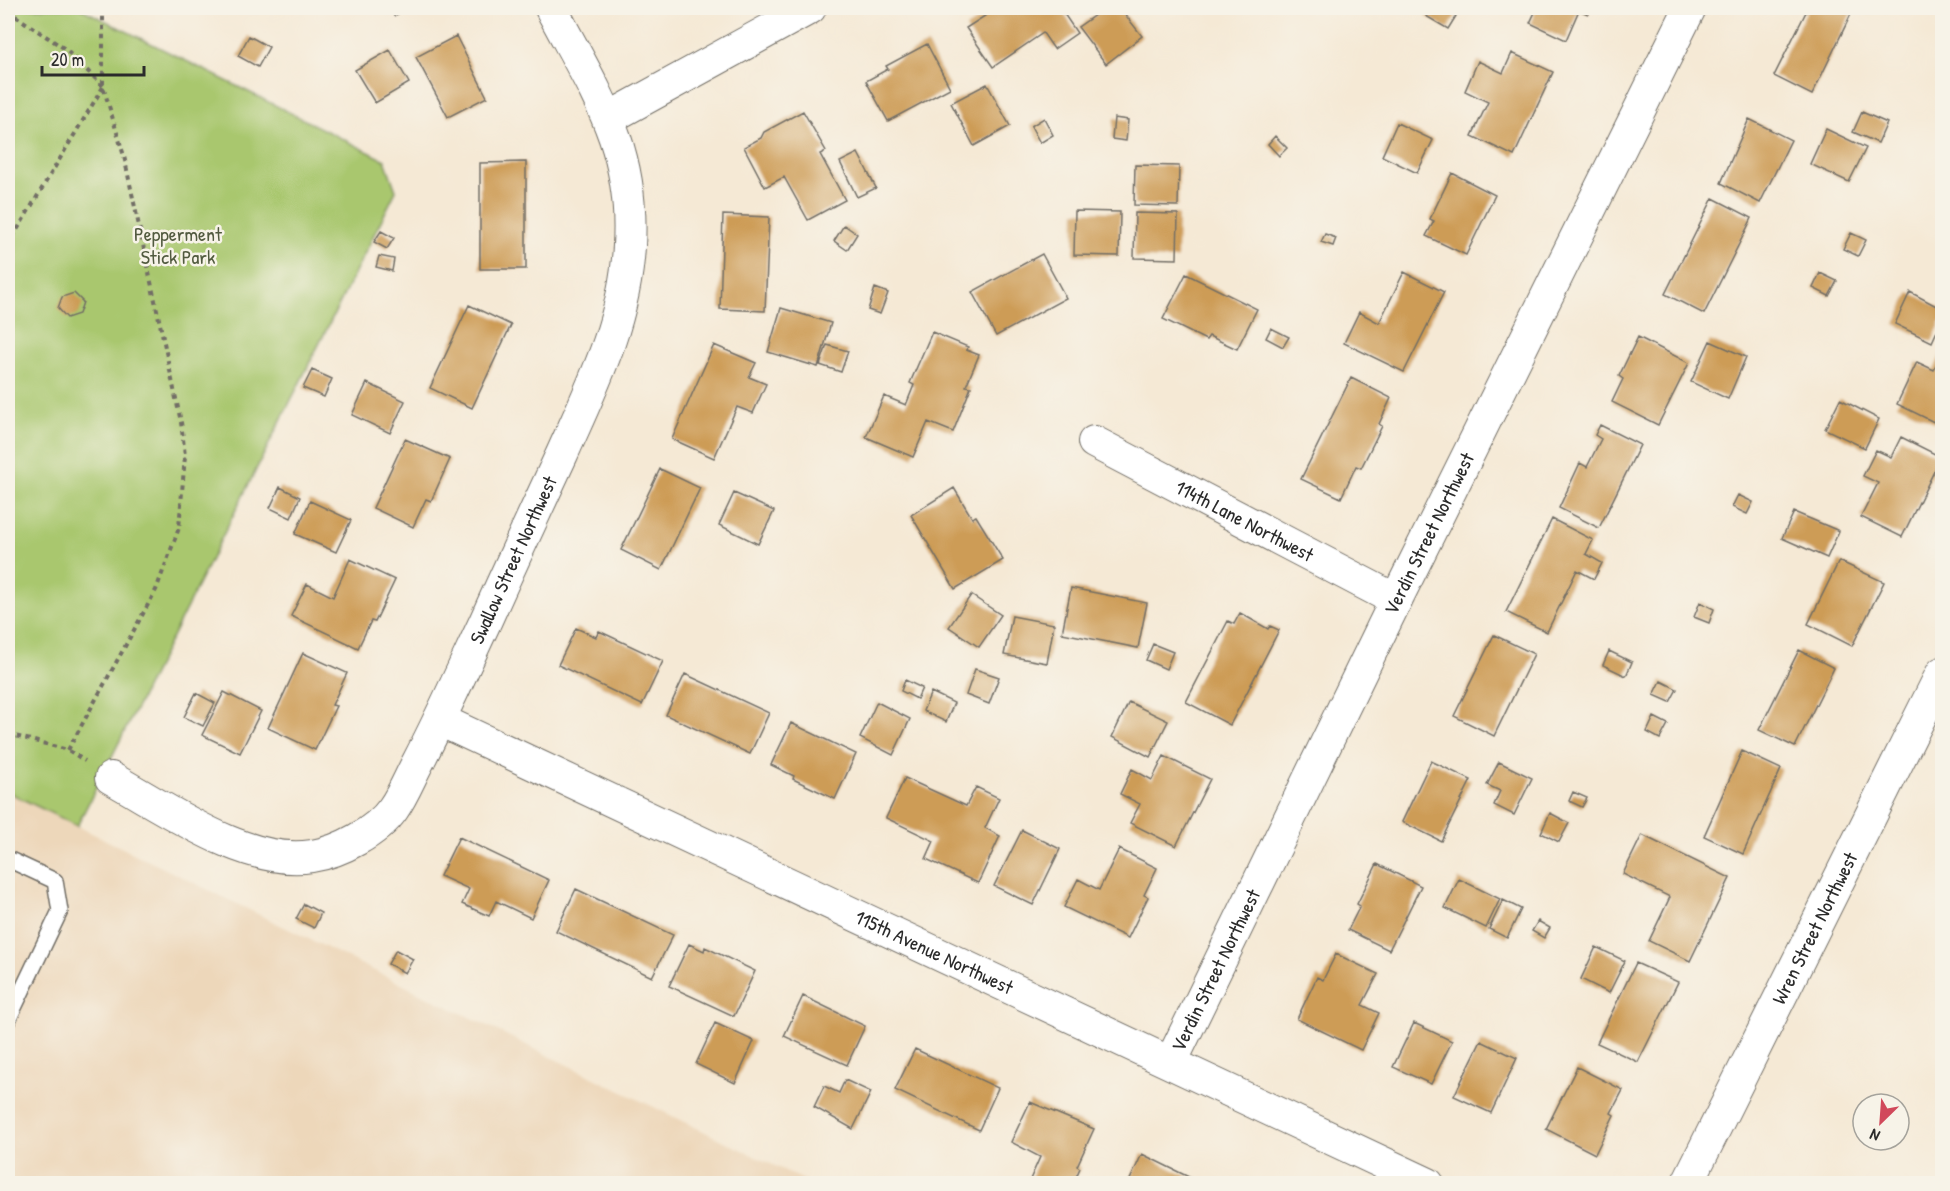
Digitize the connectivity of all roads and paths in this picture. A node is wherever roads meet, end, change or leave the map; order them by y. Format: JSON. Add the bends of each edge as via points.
{"nodes":[{"id":1,"x":103,"y":8,"type":"edge"},
{"id":2,"x":551,"y":8,"type":"edge"},
{"id":3,"x":810,"y":8,"type":"edge"},
{"id":4,"x":1690,"y":8,"type":"edge"},
{"id":5,"x":8,"y":11,"type":"edge"},
{"id":6,"x":103,"y":86,"type":"junction"},
{"id":7,"x":609,"y":118,"type":"junction"},
{"id":8,"x":8,"y":245,"type":"edge"},
{"id":9,"x":1094,"y":442,"type":"dead end"},
{"id":10,"x":1395,"y":600,"type":"junction"},
{"id":11,"x":1942,"y":673,"type":"edge"},
{"id":12,"x":440,"y":720,"type":"junction"},
{"id":13,"x":8,"y":734,"type":"edge"},
{"id":14,"x":68,"y":750,"type":"junction"},
{"id":15,"x":111,"y":778,"type":"joint"},
{"id":16,"x":8,"y":859,"type":"edge"},
{"id":17,"x":8,"y":1020,"type":"edge"},
{"id":18,"x":1171,"y":1062,"type":"junction"},
{"id":19,"x":1428,"y":1184,"type":"edge"},
{"id":20,"x":1687,"y":1184,"type":"edge"}],
"edges":[{"from":1,"to":6,"type":"path"},
{"from":2,"to":7,"type":"street","name":"Swallow Street Northwest"},
{"from":3,"to":7,"type":"street"},
{"from":4,"to":10,"type":"street","name":"Verdin Street Northwest"},
{"from":5,"to":6,"type":"path","via":[[65,49]]},
{"from":6,"to":8,"type":"path"},
{"from":6,"to":14,"type":"path","via":[[124,156],[185,456],[178,528],[156,590]]},
{"from":7,"to":12,"type":"street","name":"Swallow Street Northwest","via":[[628,183],[629,246],[623,296],[609,349]]},
{"from":9,"to":10,"type":"street","name":"114th Lane Northwest"},
{"from":10,"to":18,"type":"street","name":"Verdin Street Northwest"},
{"from":11,"to":20,"type":"street","name":"Wren Street Northwest"},
{"from":12,"to":15,"type":"street","name":"Swallow Street Northwest","via":[[393,811],[356,841],[313,856],[273,858],[229,842]]},
{"from":12,"to":18,"type":"street","name":"115th Avenue Northwest"},
{"from":13,"to":14,"type":"path"},
{"from":14,"to":15,"type":"path"},
{"from":16,"to":17,"type":"lane","via":[[55,881],[60,911]]},
{"from":18,"to":19,"type":"street","name":"115th Avenue Northwest"}]}
